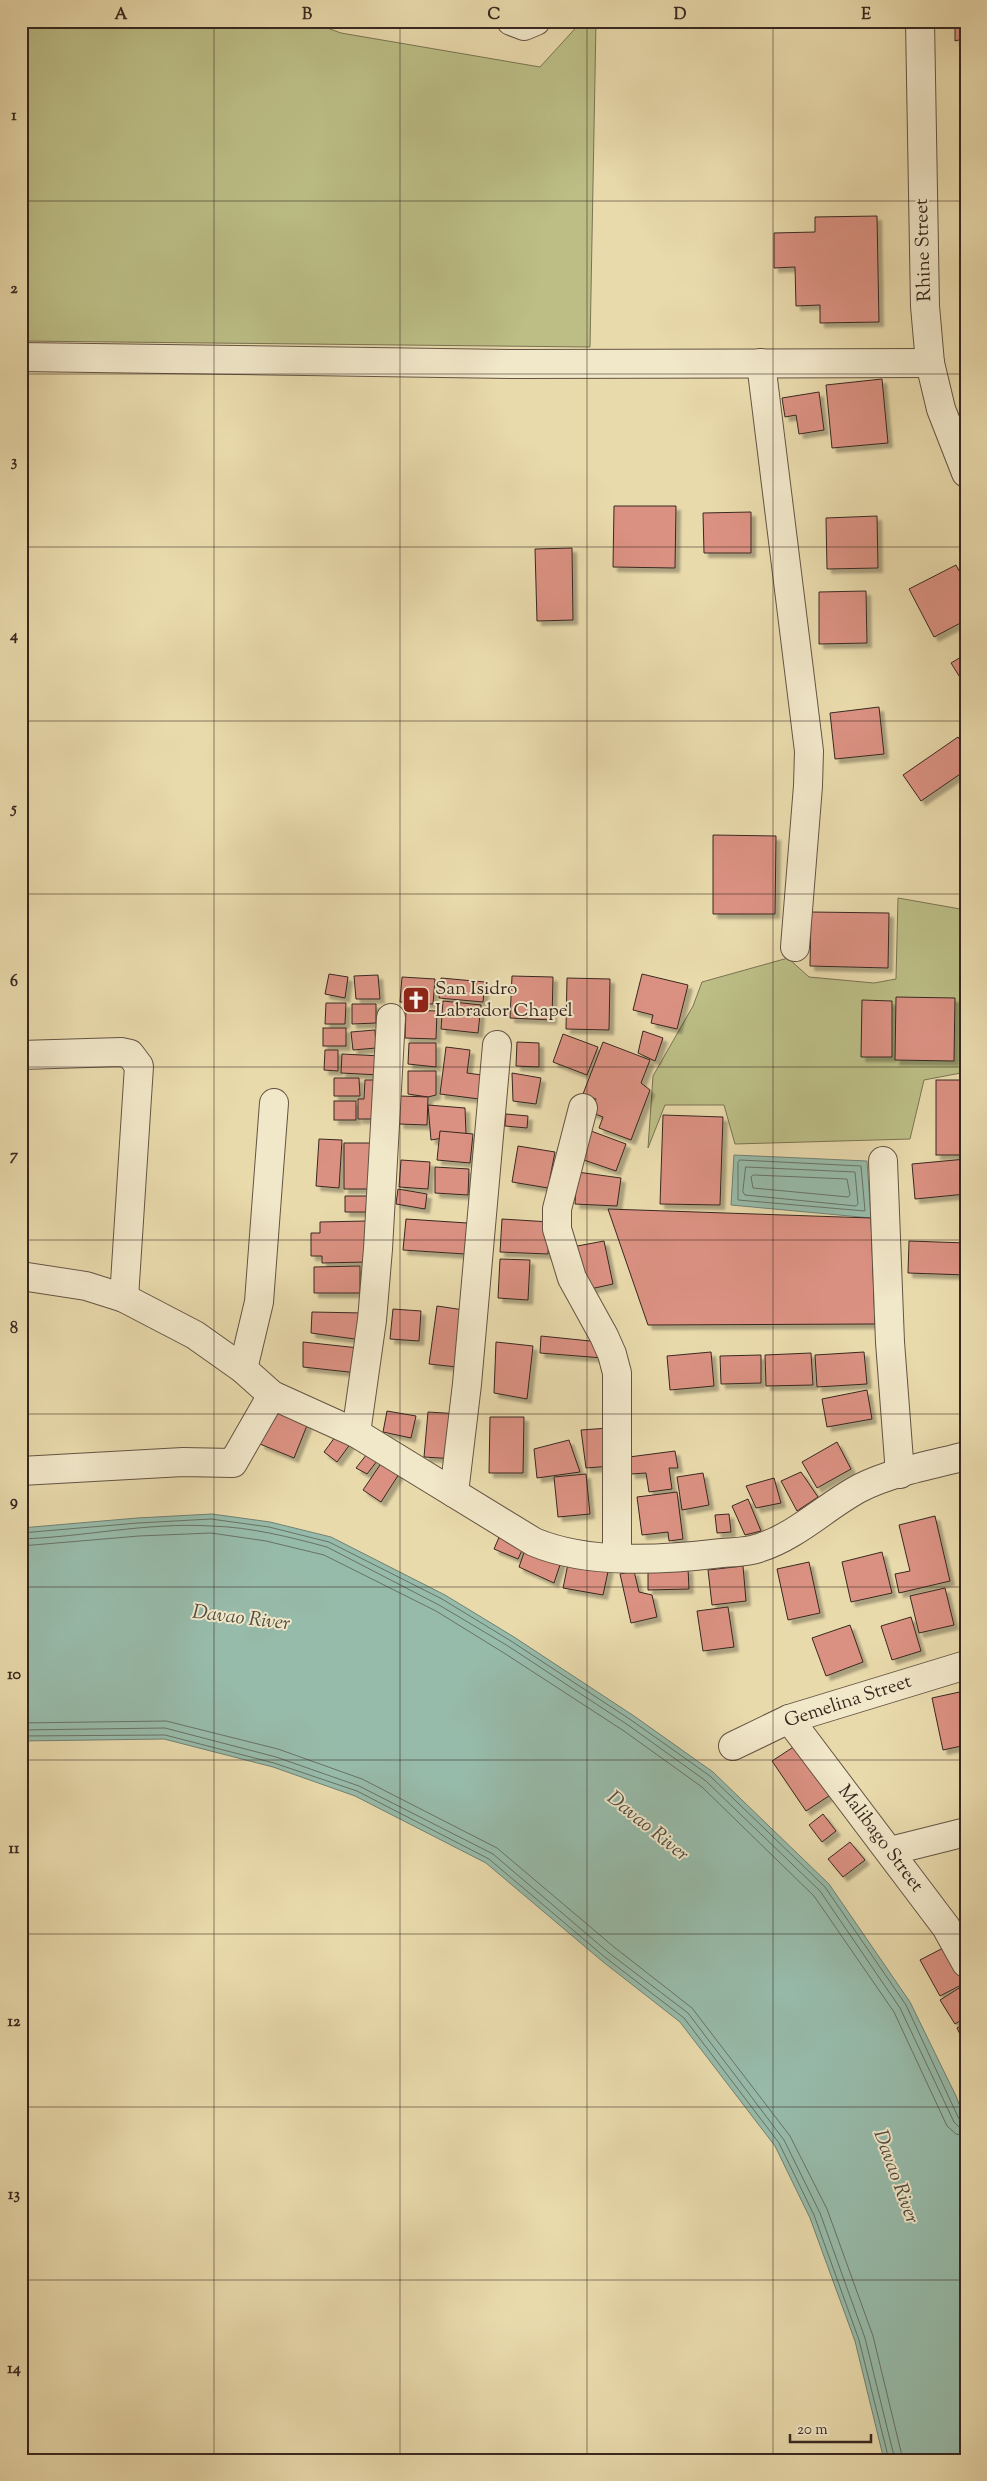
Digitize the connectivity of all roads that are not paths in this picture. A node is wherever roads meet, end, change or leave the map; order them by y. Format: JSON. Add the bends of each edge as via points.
{"nodes":[{"id":1,"x":511,"y":21,"type":"edge"},
{"id":2,"x":536,"y":21,"type":"edge"},
{"id":3,"x":920,"y":21,"type":"edge"},
{"id":4,"x":21,"y":357,"type":"edge"},
{"id":5,"x":761,"y":363,"type":"junction"},
{"id":6,"x":930,"y":364,"type":"junction"},
{"id":7,"x":966,"y":474,"type":"edge"},
{"id":8,"x":794,"y":947,"type":"dead end"},
{"id":9,"x":391,"y":1018,"type":"dead end"},
{"id":10,"x":497,"y":1044,"type":"dead end"},
{"id":11,"x":21,"y":1055,"type":"edge"},
{"id":12,"x":274,"y":1103,"type":"dead end"},
{"id":13,"x":583,"y":1108,"type":"dead end"},
{"id":14,"x":883,"y":1161,"type":"dead end"},
{"id":15,"x":21,"y":1276,"type":"edge"},
{"id":16,"x":124,"y":1298,"type":"junction"},
{"id":17,"x":243,"y":1369,"type":"junction"},
{"id":18,"x":272,"y":1395,"type":"junction"},
{"id":19,"x":356,"y":1433,"type":"junction"},
{"id":20,"x":966,"y":1456,"type":"edge"},
{"id":21,"x":21,"y":1471,"type":"edge"},
{"id":22,"x":900,"y":1474,"type":"junction"},
{"id":23,"x":454,"y":1494,"type":"junction"},
{"id":24,"x":617,"y":1558,"type":"junction"},
{"id":25,"x":966,"y":1665,"type":"edge"},
{"id":26,"x":789,"y":1719,"type":"junction"},
{"id":27,"x":733,"y":1746,"type":"dead end"},
{"id":28,"x":966,"y":1832,"type":"edge"},
{"id":29,"x":890,"y":1851,"type":"junction"},
{"id":30,"x":966,"y":1962,"type":"edge"}],
"edges":[{"from":1,"to":2,"type":"street","via":[[524,26]]},
{"from":3,"to":6,"type":"street","name":"Rhine Street","via":[[925,286]]},
{"from":4,"to":5,"type":"street","via":[[515,364]]},
{"from":5,"to":6,"type":"street"},
{"from":5,"to":8,"type":"street","via":[[809,752]]},
{"from":6,"to":7,"type":"street","name":"Rhine Street","via":[[941,410]]},
{"from":9,"to":19,"type":"street","via":[[378,1249]]},
{"from":10,"to":23,"type":"street","via":[[468,1384]]},
{"from":11,"to":16,"type":"street","via":[[121,1052],[130,1054],[138,1066]]},
{"from":12,"to":17,"type":"street","via":[[259,1302]]},
{"from":13,"to":24,"type":"street","via":[[557,1209],[557,1229],[572,1278],[604,1336],[617,1373]]},
{"from":14,"to":22,"type":"street","via":[[890,1342]]},
{"from":15,"to":16,"type":"street","via":[[86,1286]]},
{"from":16,"to":17,"type":"street","via":[[195,1335]]},
{"from":17,"to":18,"type":"street"},
{"from":18,"to":19,"type":"street"},
{"from":18,"to":21,"type":"street","via":[[233,1463],[183,1462]]},
{"from":19,"to":23,"type":"street"},
{"from":20,"to":22,"type":"street"},
{"from":22,"to":24,"type":"street","via":[[861,1488],[785,1537],[758,1549],[696,1556]]},
{"from":23,"to":24,"type":"street","via":[[534,1542],[556,1551]]},
{"from":25,"to":26,"type":"street","name":"Gemelina Street"},
{"from":26,"to":27,"type":"street","name":"Gemelina Street"},
{"from":26,"to":29,"type":"street","name":"Malibago Street"},
{"from":28,"to":29,"type":"street"},
{"from":29,"to":30,"type":"street","name":"Malibago Street","via":[[946,1927]]}]}
